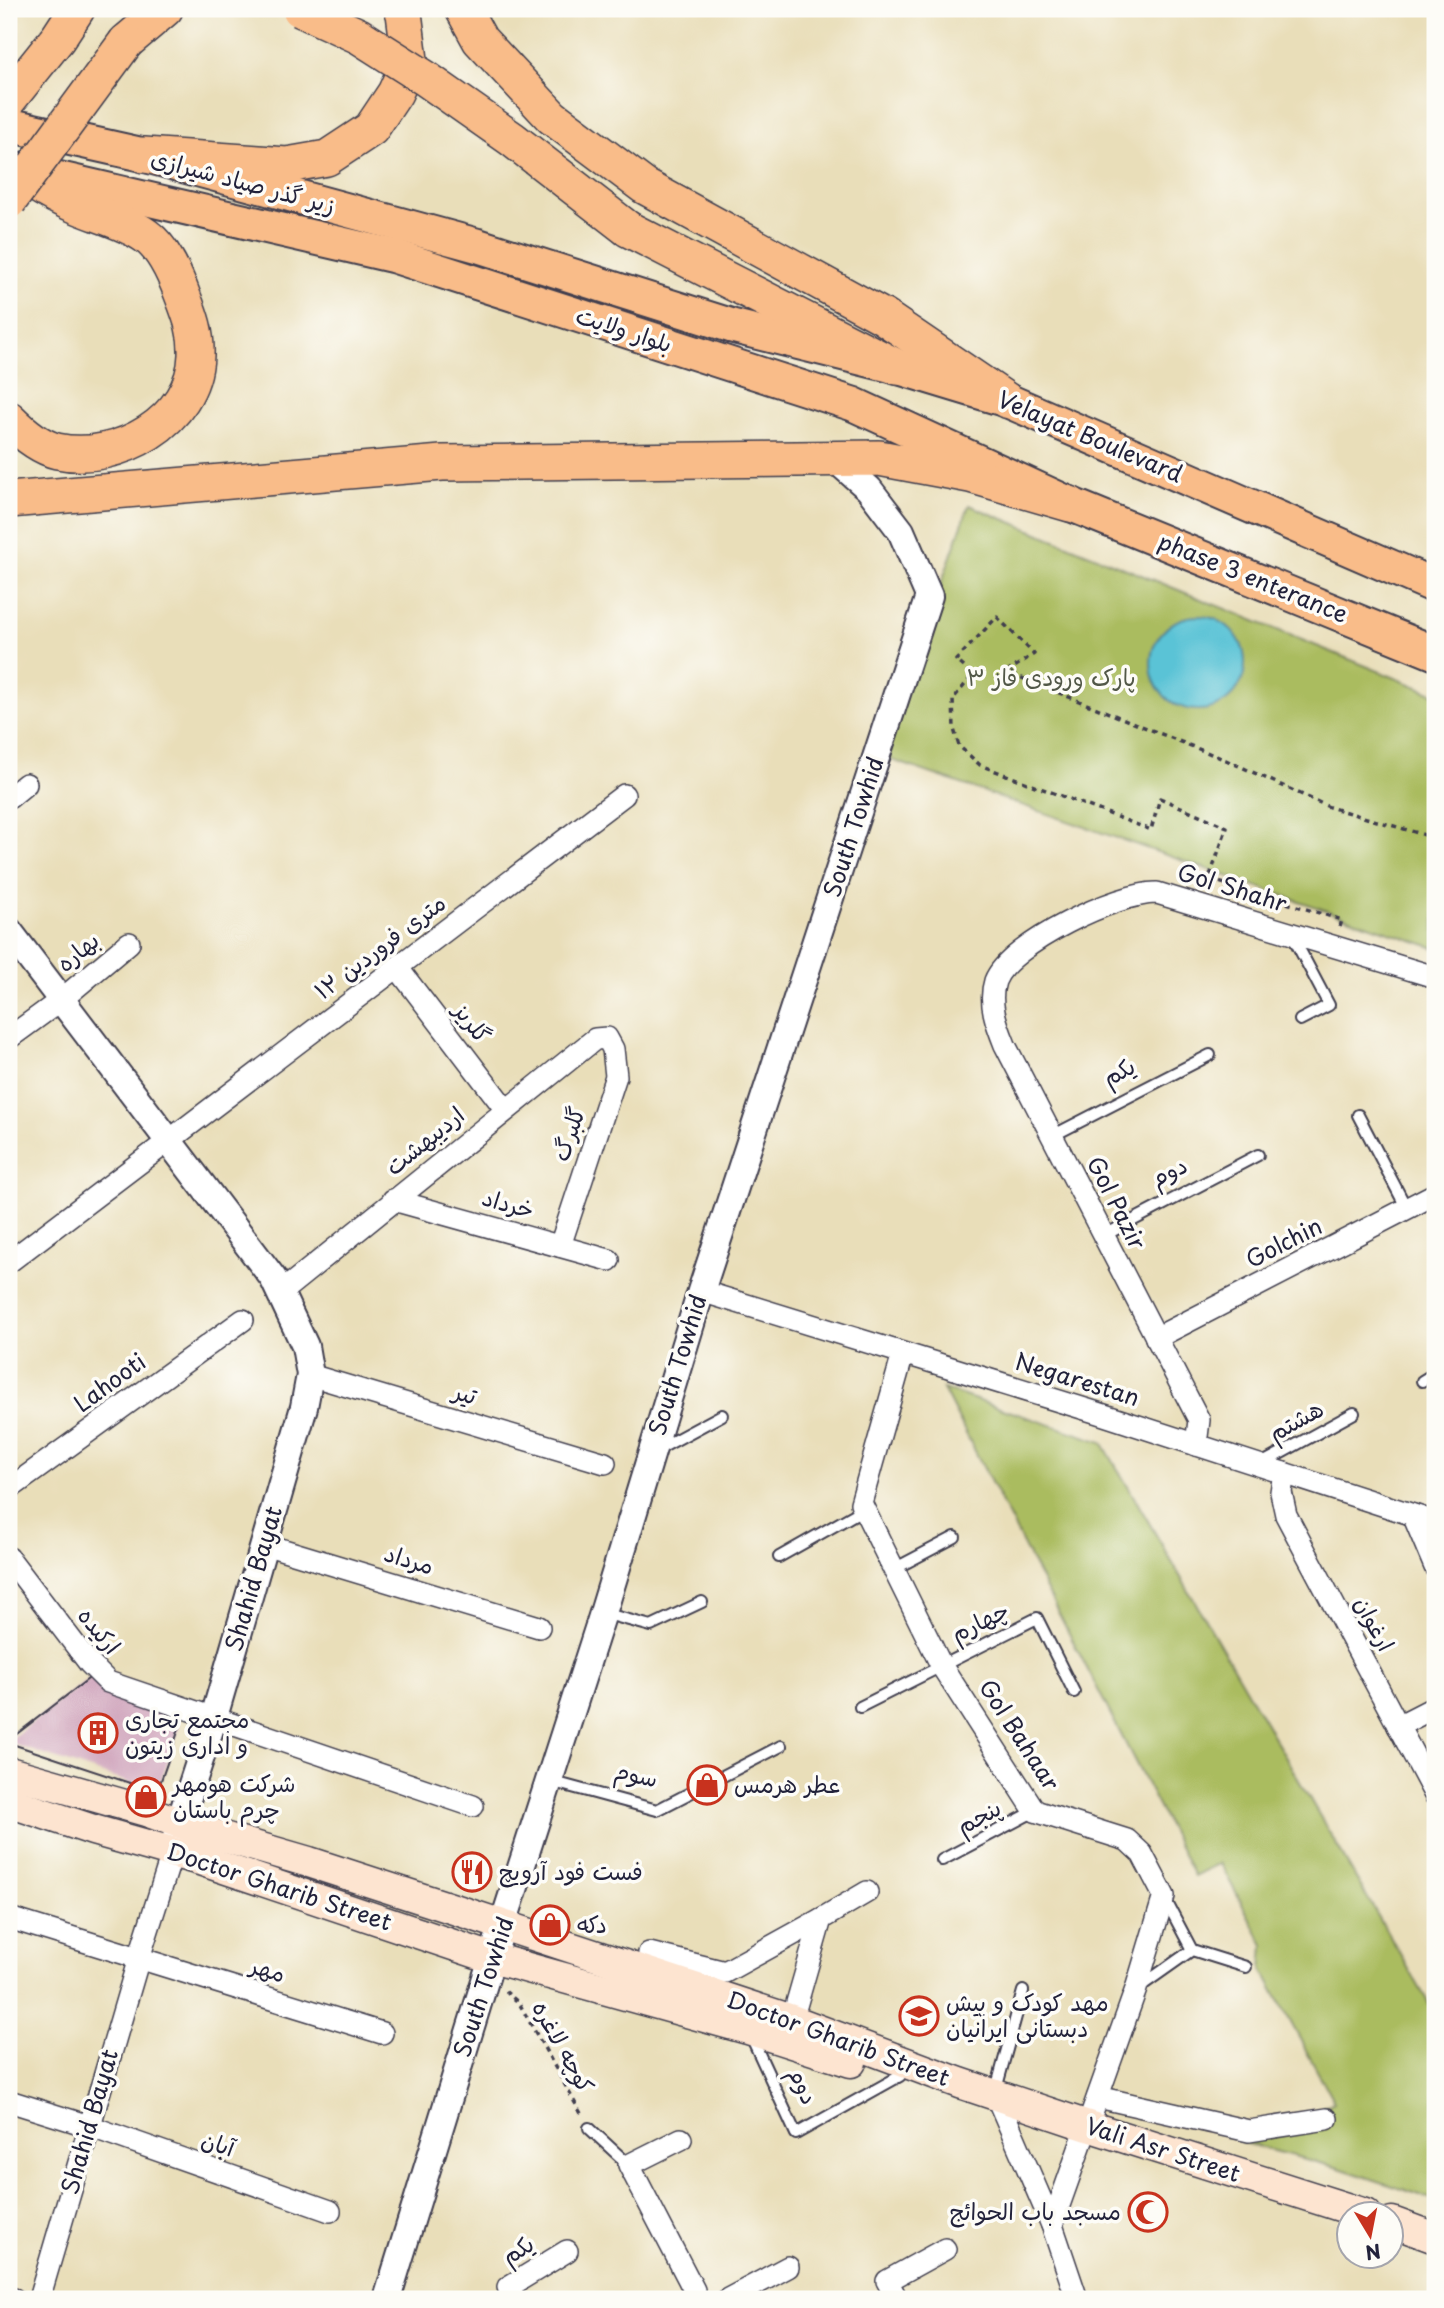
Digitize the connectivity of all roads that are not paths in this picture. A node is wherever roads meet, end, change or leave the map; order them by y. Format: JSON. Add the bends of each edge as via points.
{"nodes":[{"id":1,"x":77,"y":9,"type":"edge"},
{"id":2,"x":147,"y":9,"type":"edge"},
{"id":3,"x":165,"y":9,"type":"edge"},
{"id":4,"x":300,"y":9,"type":"edge"},
{"id":5,"x":401,"y":9,"type":"edge"},
{"id":6,"x":463,"y":9,"type":"edge"},
{"id":7,"x":126,"y":42,"type":"junction"},
{"id":8,"x":9,"y":99,"type":"edge"},
{"id":9,"x":9,"y":124,"type":"edge"},
{"id":10,"x":144,"y":155,"type":"junction"},
{"id":11,"x":9,"y":167,"type":"edge"},
{"id":12,"x":9,"y":201,"type":"edge"},
{"id":13,"x":732,"y":326,"type":"joint"},
{"id":14,"x":897,"y":367,"type":"junction"},
{"id":15,"x":1006,"y":400,"type":"junction"},
{"id":16,"x":9,"y":419,"type":"edge"},
{"id":17,"x":835,"y":459,"type":"junction"},
{"id":18,"x":9,"y":500,"type":"edge"},
{"id":19,"x":1070,"y":504,"type":"junction"},
{"id":20,"x":1435,"y":586,"type":"edge"},
{"id":21,"x":1435,"y":653,"type":"edge"},
{"id":22,"x":26,"y":784,"type":"dead end"},
{"id":23,"x":624,"y":795,"type":"dead end"},
{"id":24,"x":9,"y":798,"type":"edge"},
{"id":25,"x":9,"y":931,"type":"edge"},
{"id":26,"x":1291,"y":933,"type":"junction"},
{"id":27,"x":129,"y":943,"type":"dead end"},
{"id":28,"x":397,"y":967,"type":"junction"},
{"id":29,"x":1435,"y":976,"type":"edge"},
{"id":30,"x":995,"y":982,"type":"joint"},
{"id":31,"x":61,"y":1000,"type":"junction"},
{"id":32,"x":1300,"y":1020,"type":"dead end"},
{"id":33,"x":9,"y":1038,"type":"edge"},
{"id":34,"x":607,"y":1038,"type":"joint"},
{"id":35,"x":1210,"y":1055,"type":"dead end"},
{"id":36,"x":506,"y":1110,"type":"junction"},
{"id":37,"x":1358,"y":1115,"type":"dead end"},
{"id":38,"x":1052,"y":1136,"type":"junction"},
{"id":39,"x":168,"y":1141,"type":"junction"},
{"id":40,"x":1258,"y":1156,"type":"dead end"},
{"id":41,"x":1435,"y":1194,"type":"edge"},
{"id":42,"x":393,"y":1200,"type":"junction"},
{"id":43,"x":1407,"y":1209,"type":"junction"},
{"id":44,"x":1104,"y":1236,"type":"junction"},
{"id":45,"x":560,"y":1246,"type":"junction"},
{"id":46,"x":609,"y":1260,"type":"dead end"},
{"id":47,"x":9,"y":1262,"type":"edge"},
{"id":48,"x":701,"y":1291,"type":"junction"},
{"id":49,"x":280,"y":1293,"type":"junction"},
{"id":50,"x":243,"y":1321,"type":"dead end"},
{"id":51,"x":1156,"y":1338,"type":"junction"},
{"id":52,"x":903,"y":1354,"type":"junction"},
{"id":53,"x":1435,"y":1373,"type":"edge"},
{"id":54,"x":310,"y":1375,"type":"junction"},
{"id":55,"x":1422,"y":1381,"type":"dead end"},
{"id":56,"x":1354,"y":1413,"type":"dead end"},
{"id":57,"x":722,"y":1415,"type":"dead end"},
{"id":58,"x":1196,"y":1445,"type":"junction"},
{"id":59,"x":651,"y":1453,"type":"junction"},
{"id":60,"x":605,"y":1463,"type":"dead end"},
{"id":61,"x":1258,"y":1465,"type":"junction"},
{"id":62,"x":1284,"y":1473,"type":"junction"},
{"id":63,"x":9,"y":1489,"type":"edge"},
{"id":64,"x":864,"y":1509,"type":"junction"},
{"id":65,"x":1413,"y":1515,"type":"junction"},
{"id":66,"x":1435,"y":1522,"type":"edge"},
{"id":67,"x":955,"y":1537,"type":"dead end"},
{"id":68,"x":264,"y":1544,"type":"junction"},
{"id":69,"x":779,"y":1556,"type":"dead end"},
{"id":70,"x":9,"y":1558,"type":"edge"},
{"id":71,"x":1435,"y":1567,"type":"edge"},
{"id":72,"x":894,"y":1569,"type":"junction"},
{"id":73,"x":702,"y":1602,"type":"dead end"},
{"id":74,"x":603,"y":1614,"type":"junction"},
{"id":75,"x":539,"y":1627,"type":"dead end"},
{"id":76,"x":941,"y":1665,"type":"junction"},
{"id":77,"x":1074,"y":1692,"type":"dead end"},
{"id":78,"x":860,"y":1707,"type":"dead end"},
{"id":79,"x":1435,"y":1707,"type":"edge"},
{"id":80,"x":214,"y":1717,"type":"junction"},
{"id":81,"x":1398,"y":1726,"type":"junction"},
{"id":82,"x":781,"y":1746,"type":"dead end"},
{"id":83,"x":9,"y":1772,"type":"edge"},
{"id":84,"x":550,"y":1781,"type":"junction"},
{"id":85,"x":1435,"y":1795,"type":"edge"},
{"id":86,"x":9,"y":1802,"type":"edge"},
{"id":87,"x":473,"y":1806,"type":"dead end"},
{"id":88,"x":1035,"y":1811,"type":"junction"},
{"id":89,"x":176,"y":1837,"type":"junction"},
{"id":90,"x":943,"y":1860,"type":"dead end"},
{"id":91,"x":867,"y":1892,"type":"dead end"},
{"id":92,"x":1164,"y":1896,"type":"junction"},
{"id":93,"x":9,"y":1918,"type":"edge"},
{"id":94,"x":821,"y":1919,"type":"junction"},
{"id":95,"x":504,"y":1926,"type":"junction"},
{"id":96,"x":1192,"y":1950,"type":"junction"},
{"id":97,"x":649,"y":1953,"type":"dead end"},
{"id":98,"x":139,"y":1958,"type":"junction"},
{"id":99,"x":492,"y":1958,"type":"junction"},
{"id":100,"x":1246,"y":1967,"type":"dead end"},
{"id":101,"x":1136,"y":1989,"type":"junction"},
{"id":102,"x":1023,"y":1990,"type":"dead end"},
{"id":103,"x":792,"y":2020,"type":"junction"},
{"id":104,"x":748,"y":2029,"type":"junction"},
{"id":105,"x":382,"y":2034,"type":"dead end"},
{"id":106,"x":900,"y":2076,"type":"junction"},
{"id":107,"x":960,"y":2083,"type":"junction"},
{"id":108,"x":995,"y":2094,"type":"junction"},
{"id":109,"x":1098,"y":2097,"type":"junction"},
{"id":110,"x":9,"y":2102,"type":"edge"},
{"id":111,"x":1326,"y":2119,"type":"dead end"},
{"id":112,"x":89,"y":2126,"type":"junction"},
{"id":113,"x":1088,"y":2126,"type":"junction"},
{"id":114,"x":589,"y":2128,"type":"road end"},
{"id":115,"x":681,"y":2139,"type":"dead end"},
{"id":116,"x":629,"y":2165,"type":"junction"},
{"id":117,"x":1336,"y":2205,"type":"edge"},
{"id":118,"x":330,"y":2211,"type":"dead end"},
{"id":119,"x":1052,"y":2225,"type":"junction"},
{"id":120,"x":1406,"y":2227,"type":"edge"},
{"id":121,"x":1435,"y":2238,"type":"edge"},
{"id":122,"x":945,"y":2249,"type":"dead end"},
{"id":123,"x":567,"y":2251,"type":"dead end"},
{"id":124,"x":788,"y":2267,"type":"dead end"},
{"id":125,"x":1070,"y":2297,"type":"edge"},
{"id":126,"x":9,"y":2298,"type":"edge"},
{"id":127,"x":14,"y":2299,"type":"edge"},
{"id":128,"x":39,"y":2299,"type":"edge"},
{"id":129,"x":387,"y":2299,"type":"edge"},
{"id":130,"x":514,"y":2299,"type":"edge"},
{"id":131,"x":692,"y":2299,"type":"edge"},
{"id":132,"x":728,"y":2299,"type":"edge"},
{"id":133,"x":897,"y":2299,"type":"edge"}],
"edges":[{"from":1,"to":8,"type":"highway"},
{"from":2,"to":7,"type":"highway"},
{"from":3,"to":7,"type":"highway"},
{"from":4,"to":14,"type":"highway","bridge":true,"via":[[359,36],[425,78],[628,229]]},
{"from":5,"to":10,"type":"highway","via":[[410,60],[395,93],[371,129],[327,158],[287,165]]},
{"from":6,"to":15,"type":"highway","via":[[480,40],[552,117],[644,186],[884,317]]},
{"from":7,"to":12,"type":"highway","bridge":true},
{"from":9,"to":10,"type":"main road","name":"زیر گذر صیاد شیرازی"},
{"from":10,"to":13,"type":"main road","name":"زیر گذر صیاد شیرازی","via":[[476,245]]},
{"from":11,"to":16,"type":"highway","via":[[71,204],[147,237],[177,280],[195,327],[196,357],[189,388],[171,414],[139,440],[94,454],[55,451]]},
{"from":11,"to":19,"type":"main road","name":"زیر گذر صیاد شیرازی","via":[[394,256],[853,404]]},
{"from":13,"to":14,"type":"main road","name":"Velayat Boulevard"},
{"from":14,"to":15,"type":"main road","name":"Velayat Boulevard"},
{"from":15,"to":20,"type":"main road","name":"Velayat Boulevard"},
{"from":17,"to":18,"type":"highway","via":[[442,463]]},
{"from":17,"to":19,"type":"highway","via":[[878,458],[970,475]]},
{"from":17,"to":48,"type":"street","name":"South Towhid","via":[[869,489],[901,531],[929,596]]},
{"from":19,"to":21,"type":"main road","name":"phase 3 enterance"},
{"from":22,"to":24,"type":"street"},
{"from":23,"to":28,"type":"street","name":"۱۲ متری فروردین"},
{"from":25,"to":31,"type":"street","name":"Shahid Bayat"},
{"from":26,"to":29,"type":"street","name":"Gol Shahr"},
{"from":26,"to":30,"type":"street","name":"Gol Shahr","via":[[1146,892],[1107,905],[1031,942],[1004,965]]},
{"from":26,"to":32,"type":"lane","via":[[1329,1005]]},
{"from":27,"to":31,"type":"street","name":"بهاره"},
{"from":28,"to":36,"type":"street","name":"گلریز"},
{"from":28,"to":39,"type":"street","name":"۱۲ متری فروردین"},
{"from":30,"to":38,"type":"street","name":"Gol Pazir","via":[[997,1027]]},
{"from":31,"to":33,"type":"street","name":"بهاره"},
{"from":31,"to":39,"type":"street","name":"Shahid Bayat"},
{"from":34,"to":36,"type":"street","name":"اردیبهشت","via":[[595,1039]]},
{"from":34,"to":45,"type":"street","name":"گلبرگ","via":[[617,1076]]},
{"from":35,"to":38,"type":"lane","name":"یکم"},
{"from":36,"to":42,"type":"street","name":"اردیبهشت"},
{"from":37,"to":43,"type":"lane"},
{"from":38,"to":44,"type":"street","name":"Gol Pazir"},
{"from":39,"to":47,"type":"street","name":"۱۲ متری فروردین"},
{"from":39,"to":49,"type":"street","name":"Shahid Bayat"},
{"from":40,"to":44,"type":"lane","name":"دوم"},
{"from":41,"to":43,"type":"street","name":"Golchin"},
{"from":42,"to":45,"type":"street","name":"خرداد"},
{"from":42,"to":49,"type":"street","name":"اردیبهشت"},
{"from":43,"to":51,"type":"street","name":"Golchin"},
{"from":44,"to":51,"type":"street","name":"Gol Pazir"},
{"from":45,"to":46,"type":"street","name":"خرداد"},
{"from":48,"to":52,"type":"street","name":"Negarestan"},
{"from":48,"to":59,"type":"street","name":"South Towhid"},
{"from":49,"to":54,"type":"street","name":"Shahid Bayat","via":[[305,1346]]},
{"from":50,"to":63,"type":"street","name":"Lahooti"},
{"from":51,"to":58,"type":"street","name":"Gol Pazir","via":[[1199,1420]]},
{"from":52,"to":58,"type":"street","name":"Negarestan"},
{"from":52,"to":64,"type":"street","via":[[861,1503]]},
{"from":53,"to":55,"type":"lane"},
{"from":54,"to":60,"type":"street","name":"تیر"},
{"from":54,"to":68,"type":"street","name":"Shahid Bayat"},
{"from":56,"to":61,"type":"lane","name":"هشتم"},
{"from":57,"to":59,"type":"lane"},
{"from":58,"to":61,"type":"street","name":"Negarestan"},
{"from":59,"to":74,"type":"street","name":"South Towhid"},
{"from":61,"to":62,"type":"street","name":"Negarestan"},
{"from":62,"to":65,"type":"street","name":"Negarestan"},
{"from":62,"to":81,"type":"street","name":"ارغوان","via":[[1281,1492],[1286,1515]]},
{"from":64,"to":69,"type":"lane"},
{"from":64,"to":72,"type":"street","name":"Gol Bahaar"},
{"from":65,"to":66,"type":"street","name":"Negarestan"},
{"from":65,"to":71,"type":"street"},
{"from":67,"to":72,"type":"lane"},
{"from":68,"to":75,"type":"street","name":"مرداد"},
{"from":68,"to":80,"type":"street","name":"Shahid Bayat"},
{"from":70,"to":80,"type":"street","name":"ارکیده","via":[[108,1682]]},
{"from":72,"to":76,"type":"street","name":"Gol Bahaar"},
{"from":73,"to":74,"type":"lane","via":[[651,1626]]},
{"from":74,"to":84,"type":"street","name":"South Towhid"},
{"from":76,"to":77,"type":"lane","name":"چهارم","via":[[1037,1618]]},
{"from":76,"to":78,"type":"lane"},
{"from":76,"to":88,"type":"street","name":"Gol Bahaar"},
{"from":79,"to":81,"type":"street"},
{"from":80,"to":87,"type":"street","name":"ارکیده"},
{"from":80,"to":89,"type":"street","name":"Shahid Bayat"},
{"from":81,"to":85,"type":"street","name":"ارغوان"},
{"from":82,"to":84,"type":"lane","name":"سوم","via":[[657,1810]]},
{"from":83,"to":89,"type":"main road","name":"Doctor Gharib Street","via":[[146,1811]]},
{"from":84,"to":95,"type":"street","name":"South Towhid"},
{"from":86,"to":89,"type":"main road","name":"Doctor Gharib Street","via":[[93,1830]]},
{"from":88,"to":90,"type":"lane","name":"پنجم"},
{"from":88,"to":92,"type":"street","name":"Gol Bahaar","via":[[1127,1840],[1142,1854]]},
{"from":89,"to":95,"type":"main road","name":"Doctor Gharib Street","via":[[309,1862]]},
{"from":89,"to":98,"type":"street","name":"Shahid Bayat"},
{"from":89,"to":99,"type":"main road","name":"Doctor Gharib Street"},
{"from":91,"to":94,"type":"street"},
{"from":92,"to":96,"type":"lane"},
{"from":92,"to":101,"type":"street"},
{"from":93,"to":98,"type":"street","name":"مهر"},
{"from":94,"to":97,"type":"street","via":[[724,1972]]},
{"from":94,"to":103,"type":"street"},
{"from":95,"to":99,"type":"street","name":"South Towhid"},
{"from":95,"to":103,"type":"main road","name":"Doctor Gharib Street"},
{"from":96,"to":100,"type":"lane"},
{"from":96,"to":101,"type":"lane"},
{"from":98,"to":105,"type":"street","name":"مهر"},
{"from":98,"to":112,"type":"street","name":"Shahid Bayat"},
{"from":99,"to":104,"type":"main road","name":"Doctor Gharib Street"},
{"from":99,"to":129,"type":"street","name":"South Towhid"},
{"from":101,"to":109,"type":"street"},
{"from":102,"to":108,"type":"lane"},
{"from":103,"to":107,"type":"main road","name":"Doctor Gharib Street"},
{"from":104,"to":106,"type":"main road","name":"Doctor Gharib Street"},
{"from":104,"to":106,"type":"lane","name":"دوم","via":[[796,2134]]},
{"from":106,"to":107,"type":"main road","name":"Doctor Gharib Street"},
{"from":107,"to":108,"type":"main road","name":"Vali Asr Street"},
{"from":108,"to":113,"type":"main road","name":"Vali Asr Street"},
{"from":108,"to":119,"type":"street"},
{"from":109,"to":111,"type":"street","via":[[1249,2132]]},
{"from":109,"to":113,"type":"street"},
{"from":110,"to":112,"type":"street","name":"آبان"},
{"from":112,"to":118,"type":"street","name":"آبان"},
{"from":112,"to":128,"type":"street","name":"Shahid Bayat"},
{"from":113,"to":117,"type":"main road","name":"Vali Asr Street"},
{"from":113,"to":119,"type":"street"},
{"from":114,"to":116,"type":"lane"},
{"from":115,"to":116,"type":"street"},
{"from":116,"to":131,"type":"street","via":[[694,2290]]},
{"from":119,"to":125,"type":"street"},
{"from":120,"to":121,"type":"main road"},
{"from":122,"to":133,"type":"street","via":[[887,2281]]},
{"from":123,"to":130,"type":"street","name":"یکم","via":[[508,2287]]},
{"from":124,"to":132,"type":"street"},
{"from":126,"to":127,"type":"street"}]}
